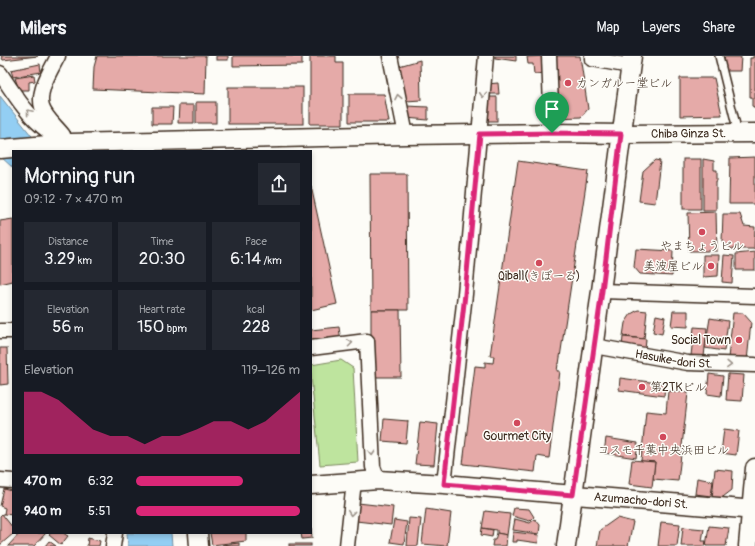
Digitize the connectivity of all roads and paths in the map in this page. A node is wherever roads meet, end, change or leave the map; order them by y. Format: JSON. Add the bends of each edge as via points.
{"nodes":[{"id":1,"x":58,"y":56,"type":"edge"},
{"id":2,"x":390,"y":56,"type":"edge"},
{"id":3,"x":486,"y":56,"type":"edge"},
{"id":4,"x":549,"y":56,"type":"edge"},
{"id":5,"x":592,"y":56,"type":"edge"},
{"id":6,"x":718,"y":56,"type":"edge"},
{"id":7,"x":631,"y":61,"type":"edge"},
{"id":8,"x":0,"y":73,"type":"edge"},
{"id":9,"x":552,"y":133,"type":"junction"},
{"id":10,"x":746,"y":133,"type":"edge"},
{"id":11,"x":480,"y":134,"type":"junction"},
{"id":12,"x":621,"y":134,"type":"junction"},
{"id":13,"x":406,"y":135,"type":"junction"},
{"id":14,"x":73,"y":147,"type":"edge"},
{"id":15,"x":0,"y":148,"type":"edge"},
{"id":16,"x":602,"y":291,"type":"junction"},
{"id":17,"x":755,"y":296,"type":"edge"},
{"id":18,"x":0,"y":331,"type":"edge"},
{"id":19,"x":12,"y":331,"type":"edge"},
{"id":20,"x":594,"y":346,"type":"junction"},
{"id":21,"x":312,"y":348,"type":"edge"},
{"id":22,"x":755,"y":365,"type":"edge"},
{"id":23,"x":755,"y":468,"type":"edge"},
{"id":24,"x":0,"y":480,"type":"edge"},
{"id":25,"x":378,"y":480,"type":"junction"},
{"id":26,"x":12,"y":481,"type":"edge"},
{"id":27,"x":354,"y":481,"type":"junction"},
{"id":28,"x":444,"y":484,"type":"junction"},
{"id":29,"x":312,"y":485,"type":"edge"},
{"id":30,"x":573,"y":495,"type":"junction"},
{"id":31,"x":753,"y":510,"type":"edge"},
{"id":32,"x":115,"y":534,"type":"edge"},
{"id":33,"x":198,"y":534,"type":"edge"},
{"id":34,"x":113,"y":546,"type":"edge"},
{"id":35,"x":199,"y":546,"type":"edge"},
{"id":36,"x":347,"y":546,"type":"edge"},
{"id":37,"x":566,"y":546,"type":"edge"},
{"id":38,"x":748,"y":546,"type":"edge"}],
"edges":[{"from":1,"to":14,"type":"street","via":[[40,99],[48,117]]},
{"from":13,"to":2,"type":"street","one_way":true},
{"from":3,"to":11,"type":"street","one_way":true},
{"from":4,"to":9,"type":"street"},
{"from":5,"to":7,"type":"street","via":[[592,59]]},
{"from":6,"to":10,"type":"lane"},
{"from":7,"to":12,"type":"street"},
{"from":14,"to":8,"type":"street","one_way":true,"via":[[34,119]]},
{"from":9,"to":11,"type":"street","name":"Chiba Ginza St."},
{"from":9,"to":12,"type":"street","name":"Chiba Ginza St."},
{"from":10,"to":12,"type":"street","name":"Chiba Ginza St."},
{"from":11,"to":13,"type":"street","name":"Chiba Ginza St."},
{"from":11,"to":28,"type":"street"},
{"from":12,"to":16,"type":"street"},
{"from":13,"to":14,"type":"street","name":"Chiba Ginza St."},
{"from":14,"to":15,"type":"street","name":"Chiba Ginza St.","via":[[47,145]]},
{"from":16,"to":17,"type":"street"},
{"from":16,"to":20,"type":"street"},
{"from":18,"to":19,"type":"street"},
{"from":20,"to":22,"type":"street","name":"Hasuike-dori St.","one_way":true,"via":[[688,363]]},
{"from":20,"to":30,"type":"street"},
{"from":21,"to":25,"type":"street","one_way":true,"via":[[367,341],[372,467]]},
{"from":23,"to":31,"type":"street"},
{"from":24,"to":26,"type":"street"},
{"from":25,"to":27,"type":"street","name":"Azumacho-dori St."},
{"from":25,"to":28,"type":"street","name":"Azumacho-dori St."},
{"from":27,"to":29,"type":"street","name":"Azumacho-dori St."},
{"from":27,"to":36,"type":"street","one_way":true},
{"from":28,"to":30,"type":"street","name":"Azumacho-dori St."},
{"from":30,"to":31,"type":"street","name":"Azumacho-dori St."},
{"from":30,"to":37,"type":"street"},
{"from":31,"to":38,"type":"street"},
{"from":32,"to":34,"type":"street"},
{"from":33,"to":35,"type":"street"}]}
